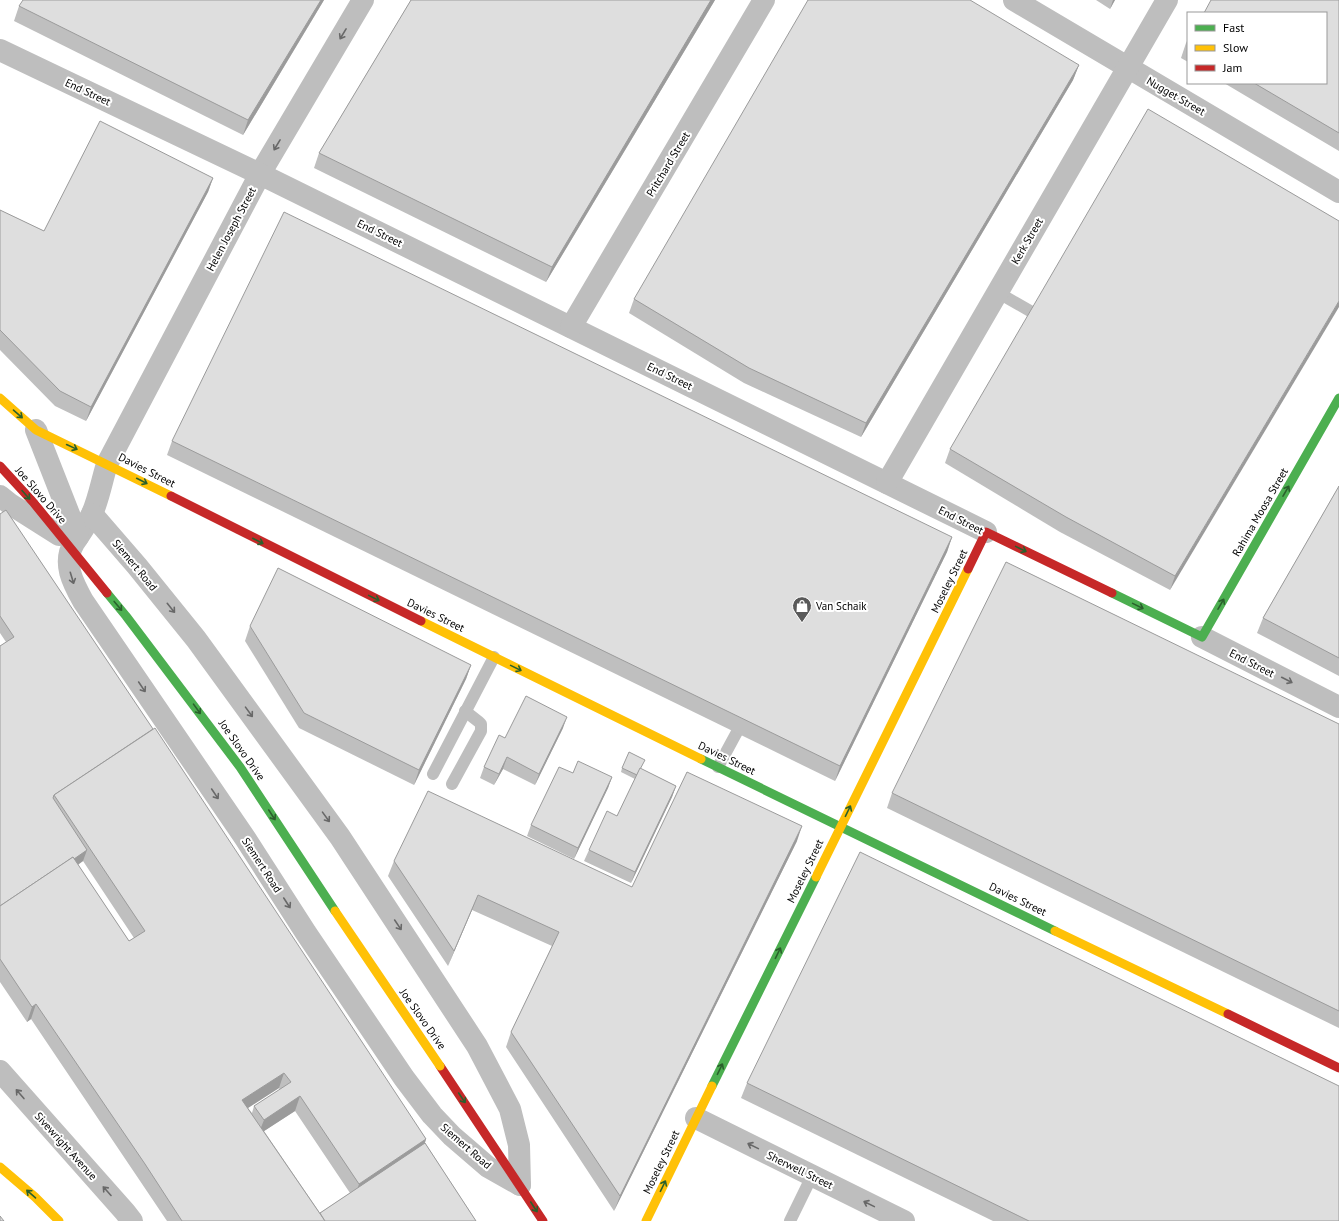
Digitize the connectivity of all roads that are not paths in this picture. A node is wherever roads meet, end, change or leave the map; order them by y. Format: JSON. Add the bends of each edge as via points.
{"nodes":[{"id":1,"x":363,"y":0,"type":"edge"},
{"id":2,"x":764,"y":0,"type":"edge"},
{"id":3,"x":1014,"y":0,"type":"edge"},
{"id":4,"x":1167,"y":0,"type":"edge"},
{"id":5,"x":0,"y":50,"type":"edge"},
{"id":6,"x":1127,"y":67,"type":"junction"},
{"id":7,"x":260,"y":174,"type":"junction"},
{"id":8,"x":1339,"y":192,"type":"edge"},
{"id":9,"x":997,"y":292,"type":"junction"},
{"id":10,"x":1052,"y":324,"type":"edge"},
{"id":11,"x":571,"y":327,"type":"junction"},
{"id":12,"x":0,"y":398,"type":"edge"},
{"id":13,"x":1339,"y":398,"type":"edge"},
{"id":14,"x":36,"y":430,"type":"junction"},
{"id":15,"x":107,"y":464,"type":"junction"},
{"id":16,"x":0,"y":466,"type":"edge"},
{"id":17,"x":888,"y":483,"type":"junction"},
{"id":18,"x":0,"y":496,"type":"edge"},
{"id":19,"x":92,"y":514,"type":"junction"},
{"id":20,"x":986,"y":532,"type":"junction"},
{"id":21,"x":76,"y":540,"type":"junction"},
{"id":22,"x":1202,"y":638,"type":"junction"},
{"id":23,"x":494,"y":657,"type":"junction"},
{"id":24,"x":750,"y":705,"type":"edge"},
{"id":25,"x":1339,"y":707,"type":"edge"},
{"id":26,"x":465,"y":711,"type":"junction"},
{"id":27,"x":718,"y":767,"type":"junction"},
{"id":28,"x":433,"y":774,"type":"dead end"},
{"id":29,"x":452,"y":784,"type":"dead end"},
{"id":30,"x":840,"y":827,"type":"junction"},
{"id":31,"x":440,"y":1066,"type":"joint"},
{"id":32,"x":1339,"y":1068,"type":"edge"},
{"id":33,"x":0,"y":1071,"type":"edge"},
{"id":34,"x":696,"y":1118,"type":"junction"},
{"id":35,"x":0,"y":1167,"type":"edge"},
{"id":36,"x":812,"y":1176,"type":"junction"},
{"id":37,"x":520,"y":1185,"type":"junction"},
{"id":38,"x":60,"y":1221,"type":"edge"},
{"id":39,"x":132,"y":1221,"type":"edge"},
{"id":40,"x":543,"y":1221,"type":"edge"},
{"id":41,"x":646,"y":1221,"type":"edge"},
{"id":42,"x":790,"y":1221,"type":"edge"},
{"id":43,"x":904,"y":1221,"type":"edge"}],
"edges":[{"from":1,"to":7,"type":"street","name":"Helen Joseph Street","one_way":true},
{"from":2,"to":11,"type":"street","name":"Pritchard Street"},
{"from":3,"to":6,"type":"street","name":"Nugget Street"},
{"from":4,"to":6,"type":"street","name":"Kerk Street"},
{"from":5,"to":7,"type":"street","name":"End Street"},
{"from":6,"to":8,"type":"street","name":"Nugget Street"},
{"from":6,"to":9,"type":"street","name":"Kerk Street"},
{"from":7,"to":11,"type":"street","name":"End Street"},
{"from":7,"to":15,"type":"street","name":"Helen Joseph Street"},
{"from":9,"to":10,"type":"lane"},
{"from":9,"to":17,"type":"street","name":"Kerk Street"},
{"from":11,"to":17,"type":"street","name":"End Street"},
{"from":12,"to":14,"type":"street","one_way":true},
{"from":22,"to":13,"type":"street","name":"Rahima Moosa Street","one_way":true},
{"from":14,"to":15,"type":"street","one_way":true},
{"from":14,"to":21,"type":"street"},
{"from":15,"to":19,"type":"street","name":"Siemert Road"},
{"from":15,"to":23,"type":"street","name":"Davies Street","one_way":true},
{"from":16,"to":31,"type":"street","name":"Joe Slovo Drive","one_way":true,"bridge":true,"via":[[33,502],[126,616],[235,760]]},
{"from":17,"to":20,"type":"street","name":"End Street"},
{"from":18,"to":21,"type":"street"},
{"from":19,"to":21,"type":"street","name":"Siemert Road"},
{"from":19,"to":37,"type":"street","name":"Siemert Road","one_way":true,"via":[[196,639],[340,837],[477,1046],[510,1109],[519,1145]]},
{"from":20,"to":22,"type":"street","name":"End Street","one_way":true},
{"from":30,"to":20,"type":"street","name":"Moseley Street","one_way":true},
{"from":21,"to":37,"type":"street","name":"Siemert Road","one_way":true,"via":[[69,554],[69,567],[83,601],[245,838],[404,1078],[432,1115],[452,1136],[488,1167]]},
{"from":22,"to":25,"type":"street","name":"End Street","one_way":true},
{"from":23,"to":26,"type":"lane"},
{"from":23,"to":27,"type":"street","name":"Davies Street","one_way":true},
{"from":24,"to":27,"type":"lane"},
{"from":26,"to":28,"type":"lane"},
{"from":26,"to":29,"type":"lane","via":[[481,724],[481,731]]},
{"from":27,"to":30,"type":"street","name":"Davies Street"},
{"from":30,"to":32,"type":"street","name":"Davies Street"},
{"from":34,"to":30,"type":"street","name":"Moseley Street","one_way":true},
{"from":31,"to":37,"type":"street","name":"Siemert Road","one_way":true},
{"from":39,"to":33,"type":"street","name":"Sivewright Avenue","one_way":true},
{"from":36,"to":34,"type":"street","name":"Sherwell Street","one_way":true},
{"from":41,"to":34,"type":"street","name":"Moseley Street","one_way":true},
{"from":38,"to":35,"type":"street","one_way":true},
{"from":36,"to":42,"type":"lane"},
{"from":43,"to":36,"type":"street","name":"Sherwell Street","one_way":true},
{"from":37,"to":40,"type":"street","name":"Siemert Road","one_way":true}]}
